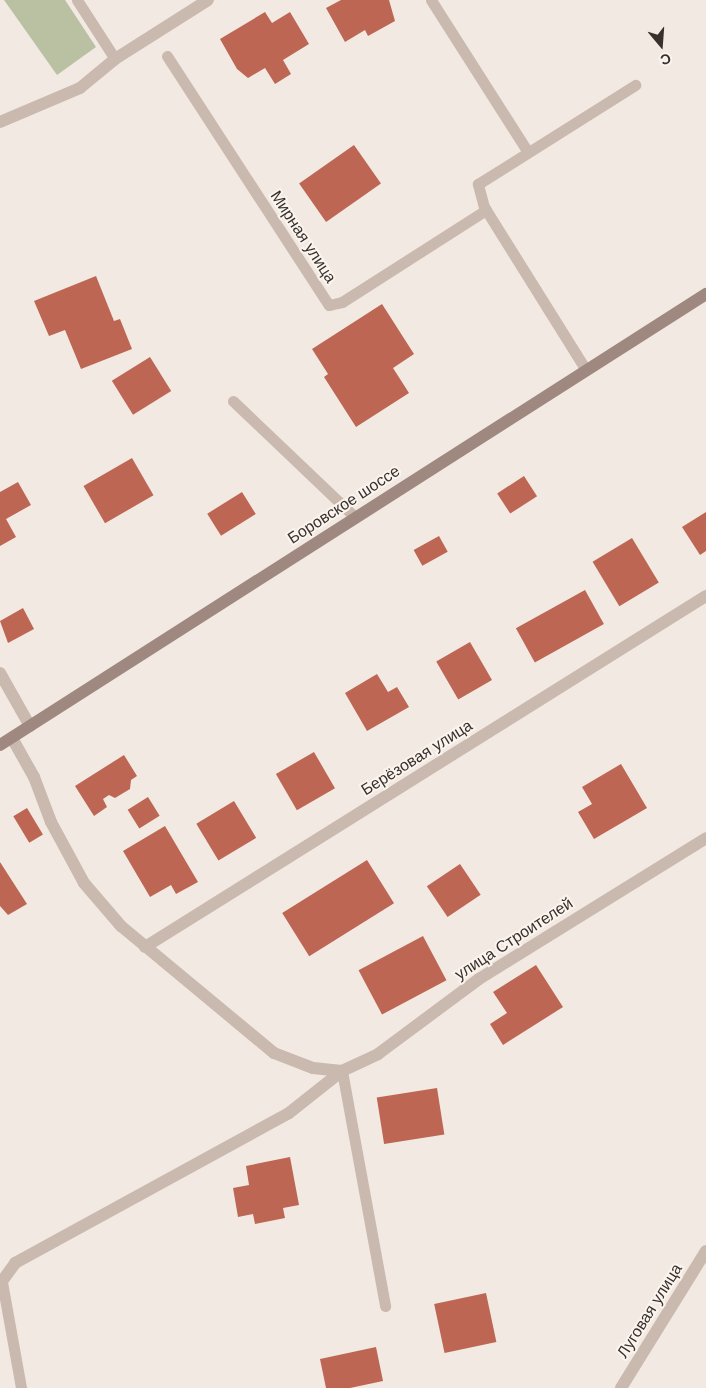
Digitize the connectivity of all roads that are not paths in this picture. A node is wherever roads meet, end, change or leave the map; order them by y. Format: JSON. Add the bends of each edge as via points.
{"nodes":[{"id":1,"x":77,"y":0,"type":"edge"},
{"id":2,"x":208,"y":0,"type":"edge"},
{"id":3,"x":431,"y":0,"type":"edge"},
{"id":4,"x":167,"y":56,"type":"dead end"},
{"id":5,"x":115,"y":60,"type":"junction"},
{"id":6,"x":635,"y":85,"type":"dead end"},
{"id":7,"x":0,"y":122,"type":"edge"},
{"id":8,"x":528,"y":152,"type":"junction"},
{"id":9,"x":486,"y":210,"type":"junction"},
{"id":10,"x":706,"y":294,"type":"edge"},
{"id":11,"x":586,"y":370,"type":"junction"},
{"id":12,"x":233,"y":400,"type":"dead end"},
{"id":13,"x":355,"y":517,"type":"junction"},
{"id":14,"x":706,"y":596,"type":"edge"},
{"id":15,"x":0,"y":673,"type":"edge"},
{"id":16,"x":30,"y":726,"type":"junction"},
{"id":17,"x":12,"y":738,"type":"junction"},
{"id":18,"x":0,"y":745,"type":"edge"},
{"id":19,"x":706,"y":838,"type":"edge"},
{"id":20,"x":145,"y":946,"type":"junction"},
{"id":21,"x":342,"y":1071,"type":"junction"},
{"id":22,"x":706,"y":1251,"type":"edge"},
{"id":23,"x":1,"y":1283,"type":"edge"},
{"id":24,"x":385,"y":1306,"type":"dead end"},
{"id":25,"x":21,"y":1388,"type":"edge"},
{"id":26,"x":621,"y":1388,"type":"edge"}],
"edges":[{"from":1,"to":5,"type":"lane"},
{"from":2,"to":5,"type":"street"},
{"from":3,"to":8,"type":"lane"},
{"from":4,"to":9,"type":"lane","name":"Мирная улица","via":[[329,305],[342,302]]},
{"from":5,"to":7,"type":"street","via":[[80,88]]},
{"from":6,"to":8,"type":"lane"},
{"from":8,"to":9,"type":"lane","via":[[478,184]]},
{"from":9,"to":11,"type":"lane"},
{"from":10,"to":11,"type":"main road","name":"Боровское шоссе"},
{"from":11,"to":13,"type":"main road","name":"Боровское шоссе"},
{"from":12,"to":13,"type":"lane"},
{"from":13,"to":16,"type":"main road","name":"Боровское шоссе"},
{"from":14,"to":20,"type":"street","name":"Берёзовая улица"},
{"from":15,"to":16,"type":"street"},
{"from":16,"to":17,"type":"main road","name":"Боровское шоссе"},
{"from":17,"to":18,"type":"main road","name":"Боровское шоссе"},
{"from":17,"to":20,"type":"street","via":[[84,883],[121,926]]},
{"from":19,"to":21,"type":"street","name":"улица Строителей","via":[[480,979],[378,1054]]},
{"from":20,"to":21,"type":"street","via":[[274,1053],[313,1068]]},
{"from":21,"to":23,"type":"street","name":"улица Строителей","via":[[289,1114],[15,1264]]},
{"from":21,"to":24,"type":"lane"},
{"from":22,"to":26,"type":"street","name":"Луговая улица"},
{"from":23,"to":25,"type":"lane"}]}
